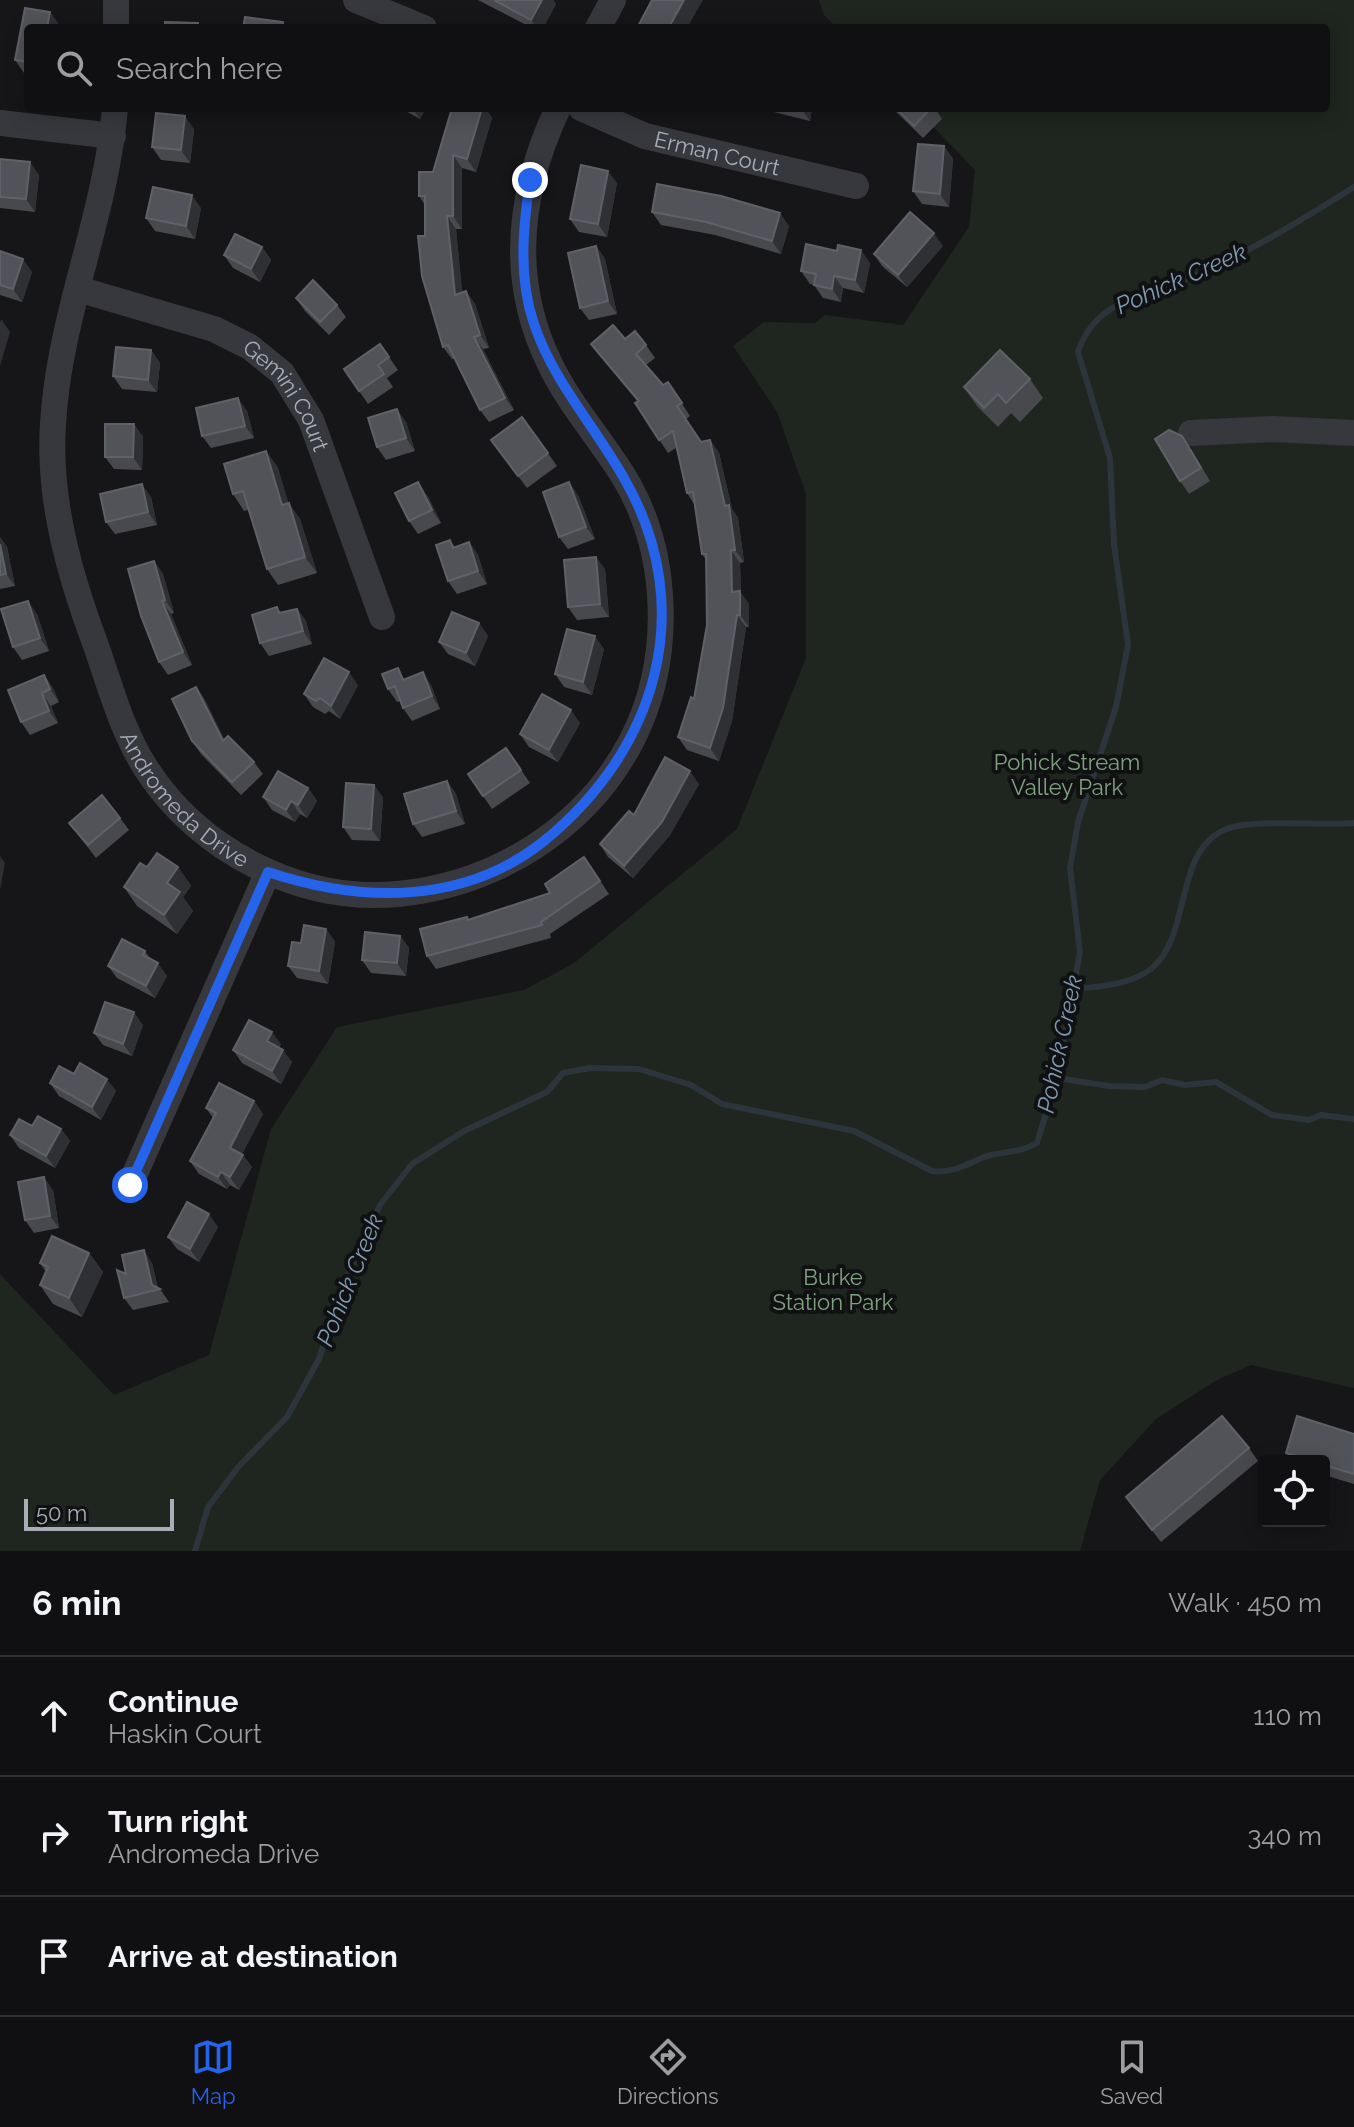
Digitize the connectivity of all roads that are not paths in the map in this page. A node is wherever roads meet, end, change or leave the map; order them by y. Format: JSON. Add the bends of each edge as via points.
{"nodes":[{"id":1,"x":116,"y":0,"type":"edge"},
{"id":2,"x":356,"y":0,"type":"edge"},
{"id":3,"x":613,"y":0,"type":"edge"},
{"id":4,"x":116,"y":24,"type":"edge"},
{"id":5,"x":414,"y":24,"type":"edge"},
{"id":6,"x":600,"y":24,"type":"edge"},
{"id":7,"x":115,"y":112,"type":"edge"},
{"id":8,"x":556,"y":112,"type":"edge"},
{"id":9,"x":590,"y":112,"type":"edge"},
{"id":10,"x":0,"y":123,"type":"edge"},
{"id":11,"x":113,"y":136,"type":"junction"},
{"id":12,"x":856,"y":186,"type":"dead end"},
{"id":13,"x":78,"y":289,"type":"junction"},
{"id":14,"x":1191,"y":433,"type":"dead end"},
{"id":15,"x":1354,"y":433,"type":"edge"},
{"id":16,"x":382,"y":617,"type":"dead end"},
{"id":17,"x":268,"y":872,"type":"junction"},
{"id":18,"x":130,"y":1185,"type":"dead end"}],
"edges":[{"from":1,"to":4,"type":"street"},
{"from":2,"to":5,"type":"street"},
{"from":3,"to":6,"type":"street"},
{"from":7,"to":11,"type":"street","name":"Andromeda Drive"},
{"from":8,"to":17,"type":"street","name":"Andromeda Drive","via":[[530,180],[522,230],[524,279],[548,361],[624,478],[650,537],[661,625],[644,712],[616,766],[580,812],[537,847],[486,874],[435,890],[381,895],[318,888]]},
{"from":9,"to":12,"type":"street","name":"Erman Court","via":[[645,136]]},
{"from":10,"to":11,"type":"street"},
{"from":11,"to":13,"type":"street","name":"Andromeda Drive"},
{"from":13,"to":16,"type":"street","name":"Gemini Court","via":[[214,329],[250,347],[282,373],[311,420]]},
{"from":13,"to":17,"type":"street","name":"Andromeda Drive","via":[[62,351],[52,431],[56,499],[72,580],[124,725],[146,768],[198,827]]},
{"from":14,"to":15,"type":"street"},
{"from":17,"to":18,"type":"street"}]}
